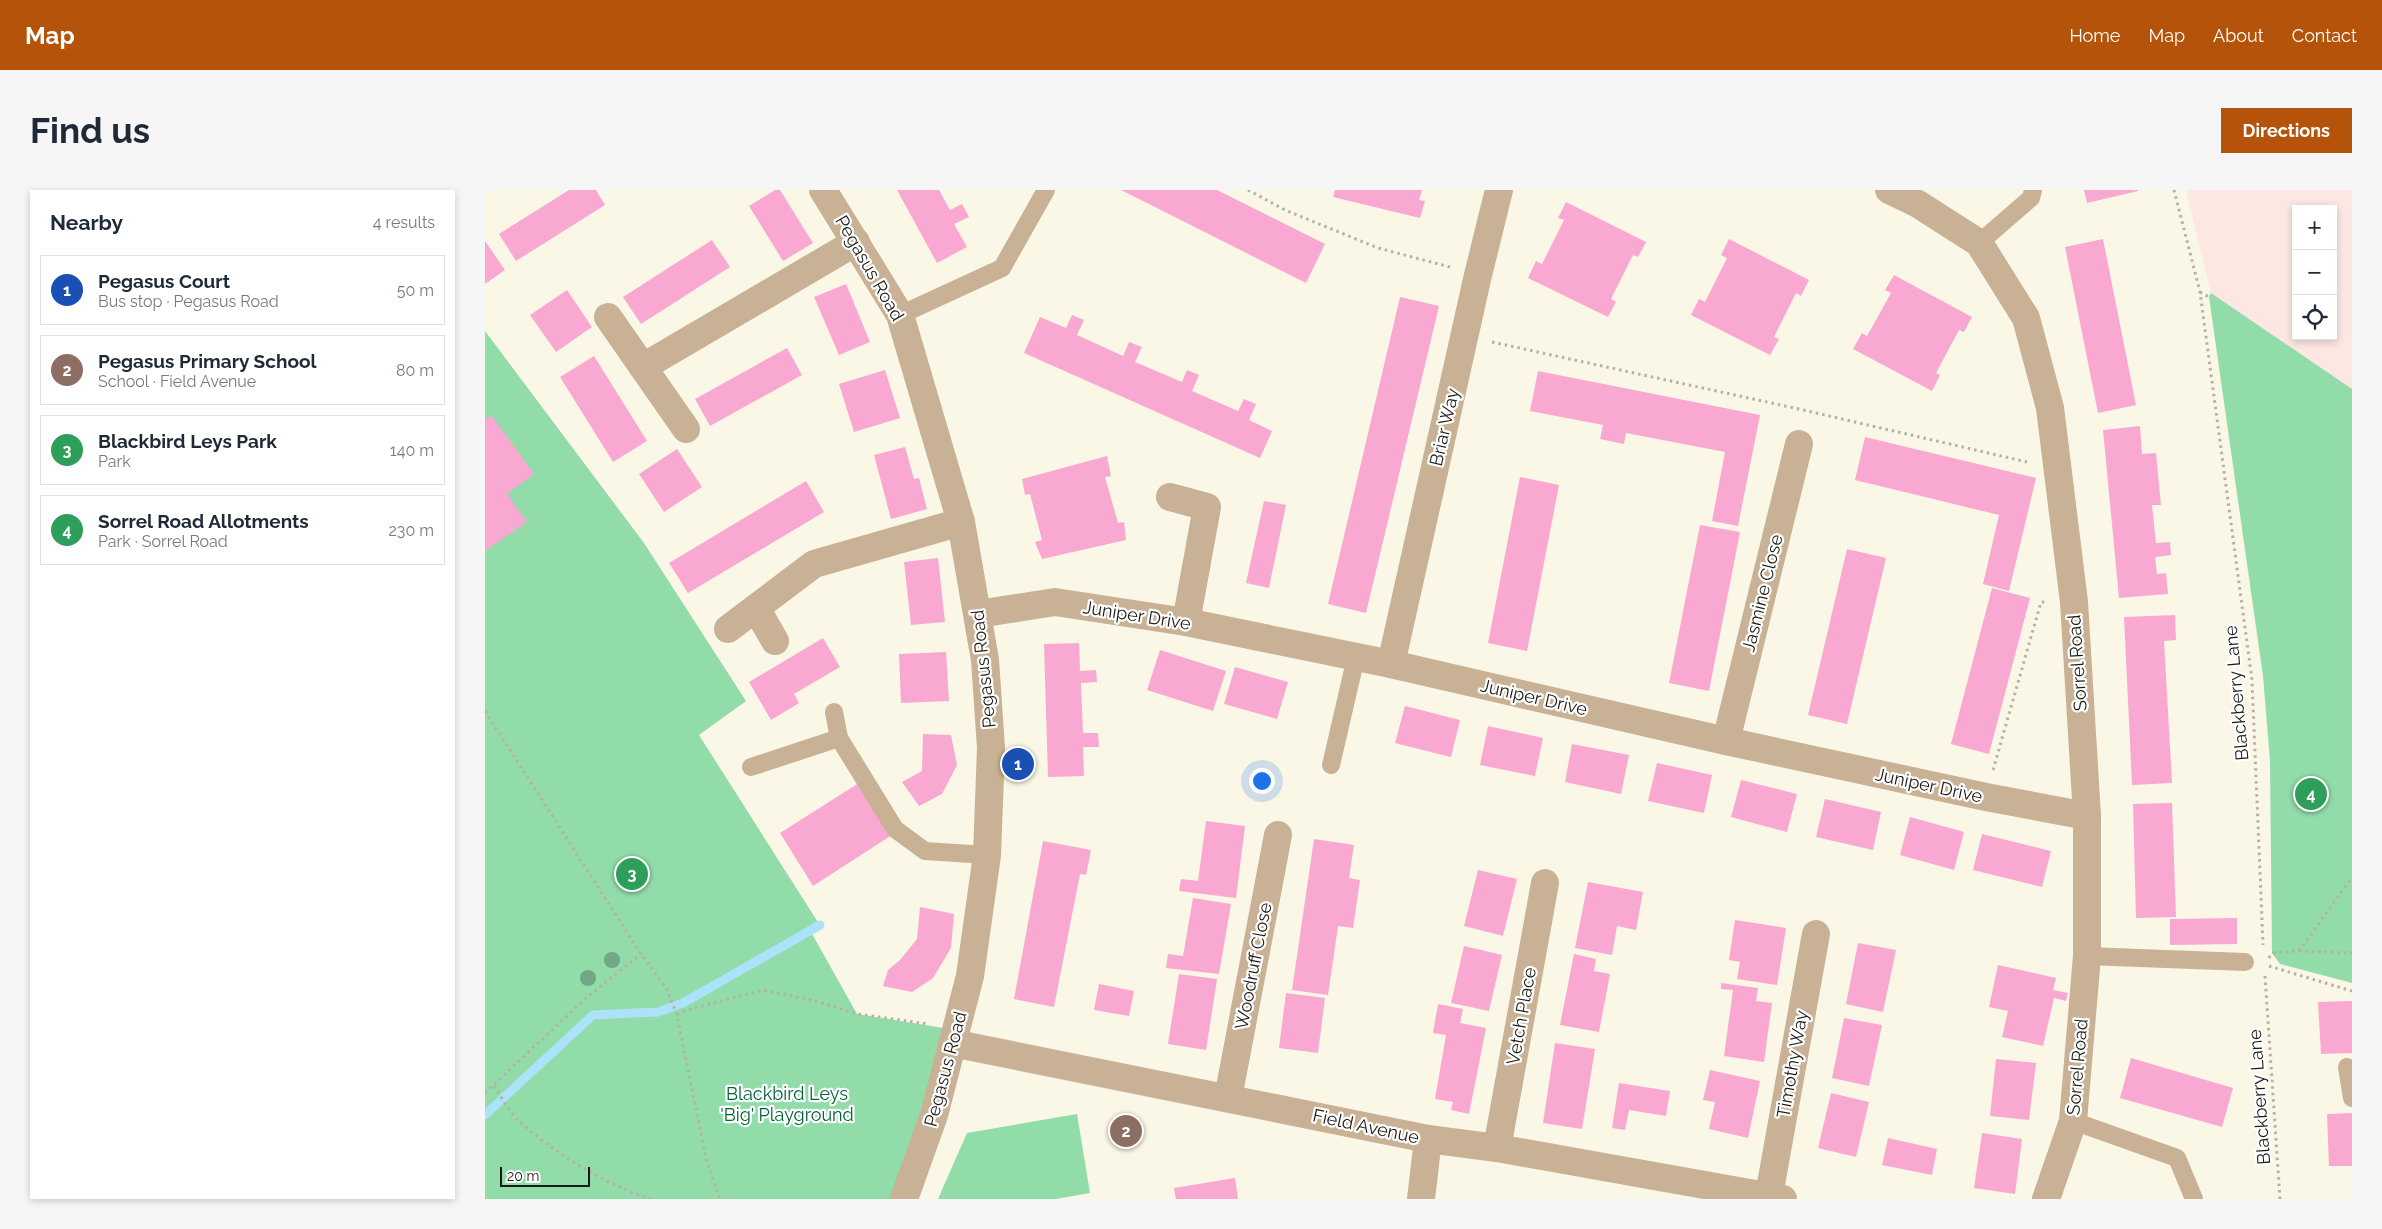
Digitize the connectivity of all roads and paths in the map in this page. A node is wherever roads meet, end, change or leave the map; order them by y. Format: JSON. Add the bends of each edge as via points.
{"nodes":[{"id":1,"x":823,"y":190,"type":"edge"},
{"id":2,"x":1046,"y":190,"type":"edge"},
{"id":3,"x":1248,"y":190,"type":"edge"},
{"id":4,"x":1499,"y":190,"type":"edge"},
{"id":5,"x":1889,"y":190,"type":"edge"},
{"id":6,"x":2033,"y":190,"type":"edge"},
{"id":7,"x":2174,"y":190,"type":"edge"},
{"id":8,"x":856,"y":242,"type":"junction"},
{"id":9,"x":1979,"y":243,"type":"junction"},
{"id":10,"x":1478,"y":274,"type":"junction"},
{"id":11,"x":2200,"y":292,"type":"junction"},
{"id":12,"x":2209,"y":297,"type":"dead end"},
{"id":13,"x":900,"y":315,"type":"junction"},
{"id":14,"x":608,"y":317,"type":"dead end"},
{"id":15,"x":1465,"y":336,"type":"junction"},
{"id":16,"x":643,"y":367,"type":"junction"},
{"id":17,"x":686,"y":429,"type":"dead end"},
{"id":18,"x":1799,"y":444,"type":"dead end"},
{"id":19,"x":2057,"y":469,"type":"junction"},
{"id":20,"x":1170,"y":498,"type":"dead end"},
{"id":21,"x":961,"y":522,"type":"junction"},
{"id":22,"x":2074,"y":602,"type":"junction"},
{"id":23,"x":756,"y":608,"type":"junction"},
{"id":24,"x":978,"y":614,"type":"junction"},
{"id":25,"x":1186,"y":622,"type":"junction"},
{"id":26,"x":728,"y":629,"type":"dead end"},
{"id":27,"x":775,"y":641,"type":"dead end"},
{"id":28,"x":1356,"y":657,"type":"junction"},
{"id":29,"x":1391,"y":664,"type":"junction"},
{"id":30,"x":485,"y":711,"type":"edge"},
{"id":31,"x":834,"y":712,"type":"dead end"},
{"id":32,"x":839,"y":738,"type":"junction"},
{"id":33,"x":1725,"y":741,"type":"junction"},
{"id":34,"x":1331,"y":765,"type":"dead end"},
{"id":35,"x":751,"y":767,"type":"dead end"},
{"id":36,"x":1986,"y":797,"type":"junction"},
{"id":37,"x":2087,"y":816,"type":"junction"},
{"id":38,"x":1278,"y":835,"type":"dead end"},
{"id":39,"x":987,"y":855,"type":"junction"},
{"id":40,"x":2352,"y":877,"type":"edge"},
{"id":41,"x":1545,"y":883,"type":"dead end"},
{"id":42,"x":1816,"y":934,"type":"dead end"},
{"id":43,"x":2299,"y":952,"type":"junction"},
{"id":44,"x":2352,"y":953,"type":"edge"},
{"id":45,"x":641,"y":954,"type":"junction"},
{"id":46,"x":2272,"y":954,"type":"dead end"},
{"id":47,"x":2263,"y":955,"type":"dead end"},
{"id":48,"x":2087,"y":956,"type":"junction"},
{"id":49,"x":2245,"y":962,"type":"dead end"},
{"id":50,"x":2264,"y":964,"type":"dead end"},
{"id":51,"x":2265,"y":974,"type":"dead end"},
{"id":52,"x":2352,"y":991,"type":"edge"},
{"id":53,"x":677,"y":1015,"type":"junction"},
{"id":54,"x":954,"y":1036,"type":"junction"},
{"id":55,"x":2347,"y":1068,"type":"dead end"},
{"id":56,"x":494,"y":1086,"type":"junction"},
{"id":57,"x":485,"y":1093,"type":"edge"},
{"id":58,"x":1228,"y":1098,"type":"junction"},
{"id":59,"x":2352,"y":1098,"type":"edge"},
{"id":60,"x":2073,"y":1121,"type":"junction"},
{"id":61,"x":1428,"y":1139,"type":"junction"},
{"id":62,"x":1497,"y":1148,"type":"junction"},
{"id":63,"x":1776,"y":1197,"type":"edge"},
{"id":64,"x":651,"y":1199,"type":"edge"},
{"id":65,"x":720,"y":1199,"type":"edge"},
{"id":66,"x":904,"y":1199,"type":"edge"},
{"id":67,"x":1421,"y":1199,"type":"edge"},
{"id":68,"x":2046,"y":1199,"type":"edge"},
{"id":69,"x":2193,"y":1199,"type":"edge"},
{"id":70,"x":2280,"y":1199,"type":"edge"}],
"edges":[{"from":1,"to":8,"type":"street","name":"Pegasus Road"},
{"from":2,"to":13,"type":"lane","via":[[1002,268]]},
{"from":3,"to":10,"type":"path","via":[[1285,210],[1378,248]]},
{"from":4,"to":10,"type":"street","name":"Briar Way"},
{"from":5,"to":9,"type":"street","name":"Sorrel Road","via":[[1918,204]]},
{"from":6,"to":9,"type":"lane","via":[[2031,198]]},
{"from":7,"to":11,"type":"path","name":"Blackberry Lane"},
{"from":8,"to":13,"type":"street","name":"Pegasus Road"},
{"from":8,"to":16,"type":"street"},
{"from":9,"to":19,"type":"street","name":"Sorrel Road","via":[[2026,318],[2050,408]]},
{"from":10,"to":15,"type":"street","name":"Briar Way"},
{"from":11,"to":12,"type":"path"},
{"from":11,"to":47,"type":"path","name":"Blackberry Lane","via":[[2252,680]]},
{"from":13,"to":21,"type":"street","name":"Pegasus Road"},
{"from":14,"to":16,"type":"street"},
{"from":15,"to":19,"type":"path"},
{"from":15,"to":29,"type":"street","name":"Briar Way"},
{"from":16,"to":17,"type":"street"},
{"from":18,"to":33,"type":"street","name":"Jasmine Close"},
{"from":19,"to":22,"type":"street","name":"Sorrel Road"},
{"from":20,"to":25,"type":"street","via":[[1207,506]]},
{"from":21,"to":23,"type":"street","via":[[814,564]]},
{"from":21,"to":24,"type":"street","name":"Pegasus Road"},
{"from":22,"to":36,"type":"path","via":[[2041,602]]},
{"from":22,"to":37,"type":"street","name":"Sorrel Road"},
{"from":23,"to":26,"type":"street"},
{"from":23,"to":27,"type":"street"},
{"from":24,"to":25,"type":"street","name":"Juniper Drive","via":[[1055,602]]},
{"from":24,"to":39,"type":"street","name":"Pegasus Road","via":[[985,660],[991,748]]},
{"from":25,"to":28,"type":"street","name":"Juniper Drive"},
{"from":28,"to":29,"type":"street","name":"Juniper Drive"},
{"from":28,"to":34,"type":"lane"},
{"from":29,"to":33,"type":"street","name":"Juniper Drive"},
{"from":30,"to":45,"type":"path"},
{"from":31,"to":32,"type":"lane"},
{"from":32,"to":35,"type":"lane"},
{"from":32,"to":39,"type":"lane","via":[[895,830],[925,851]]},
{"from":33,"to":36,"type":"street","name":"Juniper Drive"},
{"from":36,"to":37,"type":"street","name":"Juniper Drive"},
{"from":37,"to":48,"type":"street","name":"Sorrel Road"},
{"from":38,"to":58,"type":"street","name":"Woodruff Close"},
{"from":39,"to":54,"type":"street","name":"Pegasus Road","via":[[970,976]]},
{"from":40,"to":43,"type":"path"},
{"from":41,"to":62,"type":"street","name":"Vetch Place"},
{"from":42,"to":63,"type":"street","name":"Timothy Way"},
{"from":43,"to":44,"type":"path"},
{"from":43,"to":46,"type":"path"},
{"from":45,"to":53,"type":"path","via":[[667,989]]},
{"from":45,"to":56,"type":"path","via":[[585,998]]},
{"from":48,"to":49,"type":"lane"},
{"from":48,"to":60,"type":"street","name":"Sorrel Road"},
{"from":50,"to":52,"type":"path"},
{"from":51,"to":70,"type":"path","name":"Blackberry Lane"},
{"from":53,"to":54,"type":"path","via":[[763,990]]},
{"from":53,"to":65,"type":"path","via":[[707,1163]]},
{"from":54,"to":58,"type":"street","name":"Field Avenue"},
{"from":54,"to":66,"type":"street","name":"Pegasus Road","via":[[934,1115]]},
{"from":55,"to":59,"type":"lane"},
{"from":56,"to":57,"type":"path"},
{"from":56,"to":64,"type":"path","via":[[515,1117],[566,1157],[594,1174]]},
{"from":58,"to":61,"type":"street","name":"Field Avenue"},
{"from":60,"to":68,"type":"street","name":"Sorrel Road"},
{"from":60,"to":69,"type":"lane","via":[[2177,1158]]},
{"from":61,"to":62,"type":"street","name":"Field Avenue"},
{"from":61,"to":67,"type":"street"},
{"from":62,"to":63,"type":"street","name":"Field Avenue"}]}
